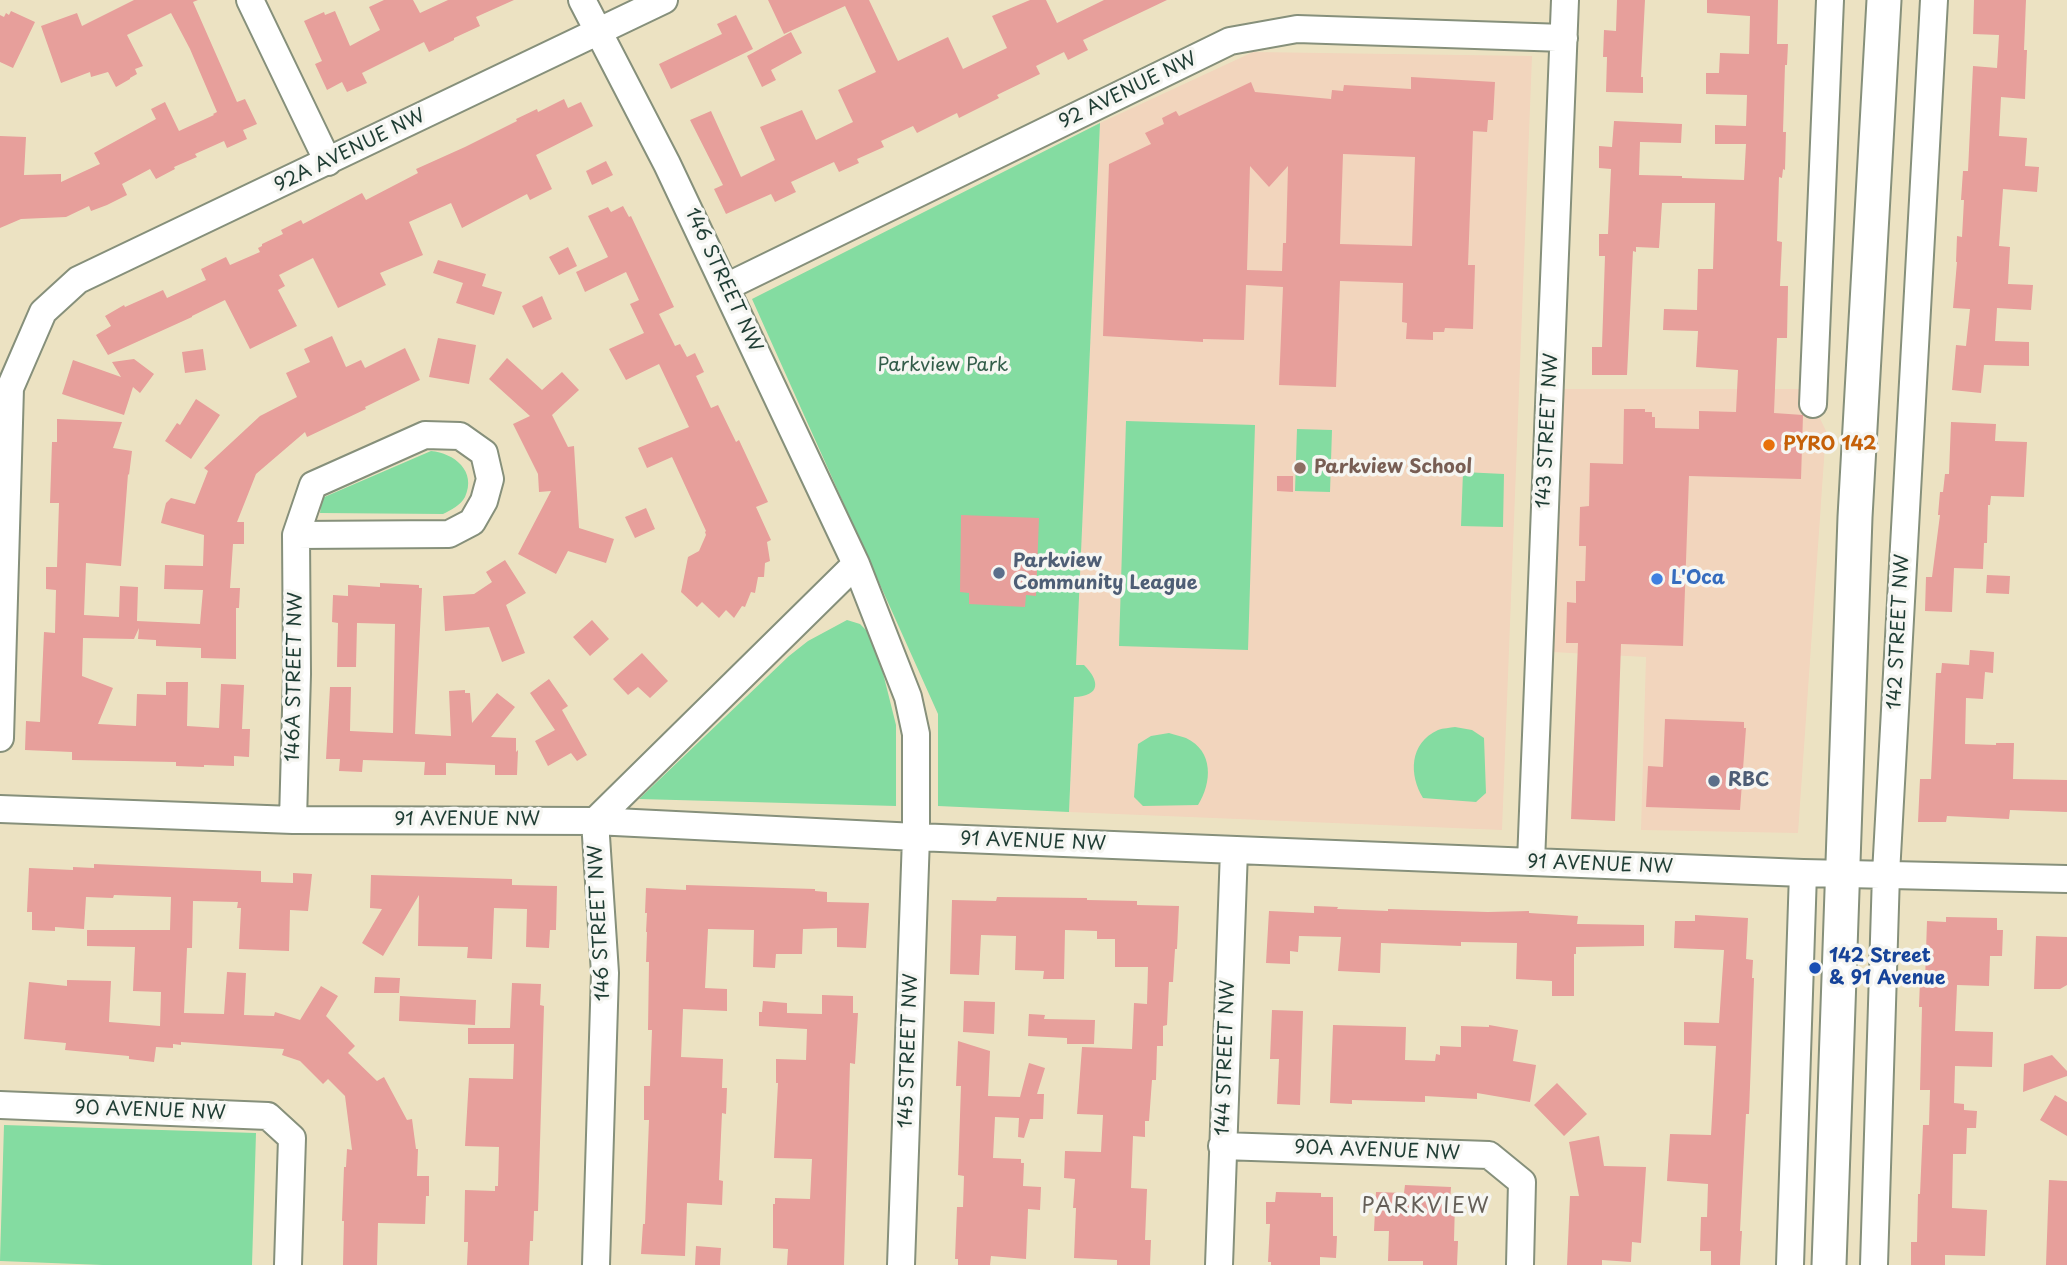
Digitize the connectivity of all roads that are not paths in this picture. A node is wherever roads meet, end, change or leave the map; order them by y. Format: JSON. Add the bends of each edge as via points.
{"nodes":[{"id":1,"x":250,"y":0,"type":"edge"},
{"id":2,"x":582,"y":0,"type":"edge"},
{"id":3,"x":664,"y":0,"type":"edge"},
{"id":4,"x":1565,"y":0,"type":"edge"},
{"id":5,"x":1830,"y":0,"type":"edge"},
{"id":6,"x":1884,"y":0,"type":"edge"},
{"id":7,"x":1934,"y":0,"type":"edge"},
{"id":8,"x":598,"y":32,"type":"junction"},
{"id":9,"x":1564,"y":38,"type":"junction"},
{"id":10,"x":328,"y":162,"type":"junction"},
{"id":11,"x":726,"y":286,"type":"junction"},
{"id":12,"x":1813,"y":404,"type":"dead end"},
{"id":13,"x":3,"y":526,"type":"edge"},
{"id":14,"x":296,"y":535,"type":"junction"},
{"id":15,"x":856,"y":564,"type":"junction"},
{"id":16,"x":0,"y":738,"type":"edge"},
{"id":17,"x":0,"y":809,"type":"edge"},
{"id":18,"x":293,"y":820,"type":"junction"},
{"id":19,"x":595,"y":821,"type":"junction"},
{"id":20,"x":916,"y":837,"type":"junction"},
{"id":21,"x":1234,"y":850,"type":"junction"},
{"id":22,"x":1531,"y":862,"type":"junction"},
{"id":23,"x":1803,"y":873,"type":"junction"},
{"id":24,"x":1843,"y":873,"type":"junction"},
{"id":25,"x":1886,"y":874,"type":"junction"},
{"id":26,"x":2067,"y":879,"type":"edge"},
{"id":27,"x":0,"y":1105,"type":"edge"},
{"id":28,"x":1222,"y":1146,"type":"junction"},
{"id":29,"x":288,"y":1265,"type":"edge"},
{"id":30,"x":596,"y":1265,"type":"edge"},
{"id":31,"x":901,"y":1265,"type":"edge"},
{"id":32,"x":1219,"y":1265,"type":"edge"},
{"id":33,"x":1520,"y":1265,"type":"edge"},
{"id":34,"x":1790,"y":1265,"type":"edge"},
{"id":35,"x":1829,"y":1265,"type":"edge"},
{"id":36,"x":1874,"y":1265,"type":"edge"}],
"edges":[{"from":1,"to":10,"type":"street"},
{"from":2,"to":8,"type":"street","name":"146 STREET NW"},
{"from":3,"to":8,"type":"street","name":"92A AVENUE NW"},
{"from":4,"to":9,"type":"street","name":"143 STREET NW"},
{"from":5,"to":12,"type":"street"},
{"from":6,"to":24,"type":"main road","via":[[1855,517]]},
{"from":7,"to":25,"type":"street","name":"142 STREET NW"},
{"from":8,"to":10,"type":"street","name":"92A AVENUE NW"},
{"from":8,"to":11,"type":"street","name":"146 STREET NW"},
{"from":9,"to":11,"type":"street","name":"92 AVENUE NW","via":[[1297,29],[1230,41]]},
{"from":9,"to":22,"type":"street","name":"143 STREET NW"},
{"from":10,"to":13,"type":"street","name":"92A AVENUE NW","via":[[78,280],[43,312],[10,388]]},
{"from":11,"to":15,"type":"street","name":"146 STREET NW"},
{"from":13,"to":16,"type":"street"},
{"from":14,"to":14,"type":"street","name":"146A STREET NW","via":[[449,534],[472,522],[484,501],[490,479],[484,453],[460,436],[425,435],[313,485]]},
{"from":14,"to":18,"type":"street","name":"146A STREET NW"},
{"from":15,"to":19,"type":"street","name":"146 STREET NW"},
{"from":15,"to":20,"type":"street","name":"146 STREET NW","via":[[908,697],[916,734]]},
{"from":17,"to":18,"type":"street","name":"91 AVENUE NW"},
{"from":18,"to":19,"type":"street","name":"91 AVENUE NW"},
{"from":19,"to":20,"type":"street","name":"91 AVENUE NW"},
{"from":19,"to":30,"type":"street","name":"146 STREET NW","via":[[606,973]]},
{"from":20,"to":21,"type":"street","name":"91 AVENUE NW"},
{"from":20,"to":31,"type":"street","name":"145 STREET NW"},
{"from":21,"to":22,"type":"street","name":"91 AVENUE NW"},
{"from":21,"to":28,"type":"street","name":"144 STREET NW"},
{"from":22,"to":23,"type":"street","name":"91 AVENUE NW"},
{"from":23,"to":24,"type":"street","name":"91 AVENUE NW"},
{"from":23,"to":34,"type":"street"},
{"from":24,"to":25,"type":"street","name":"91 AVENUE NW"},
{"from":24,"to":35,"type":"main road"},
{"from":25,"to":26,"type":"street","name":"91 AVENUE NW"},
{"from":25,"to":36,"type":"street","name":"142 STREET NW"},
{"from":27,"to":29,"type":"street","name":"90 AVENUE NW","via":[[268,1116],[292,1138]]},
{"from":28,"to":32,"type":"street","name":"144 STREET NW"},
{"from":28,"to":33,"type":"street","name":"90A AVENUE NW","via":[[1489,1155],[1522,1182]]}]}
